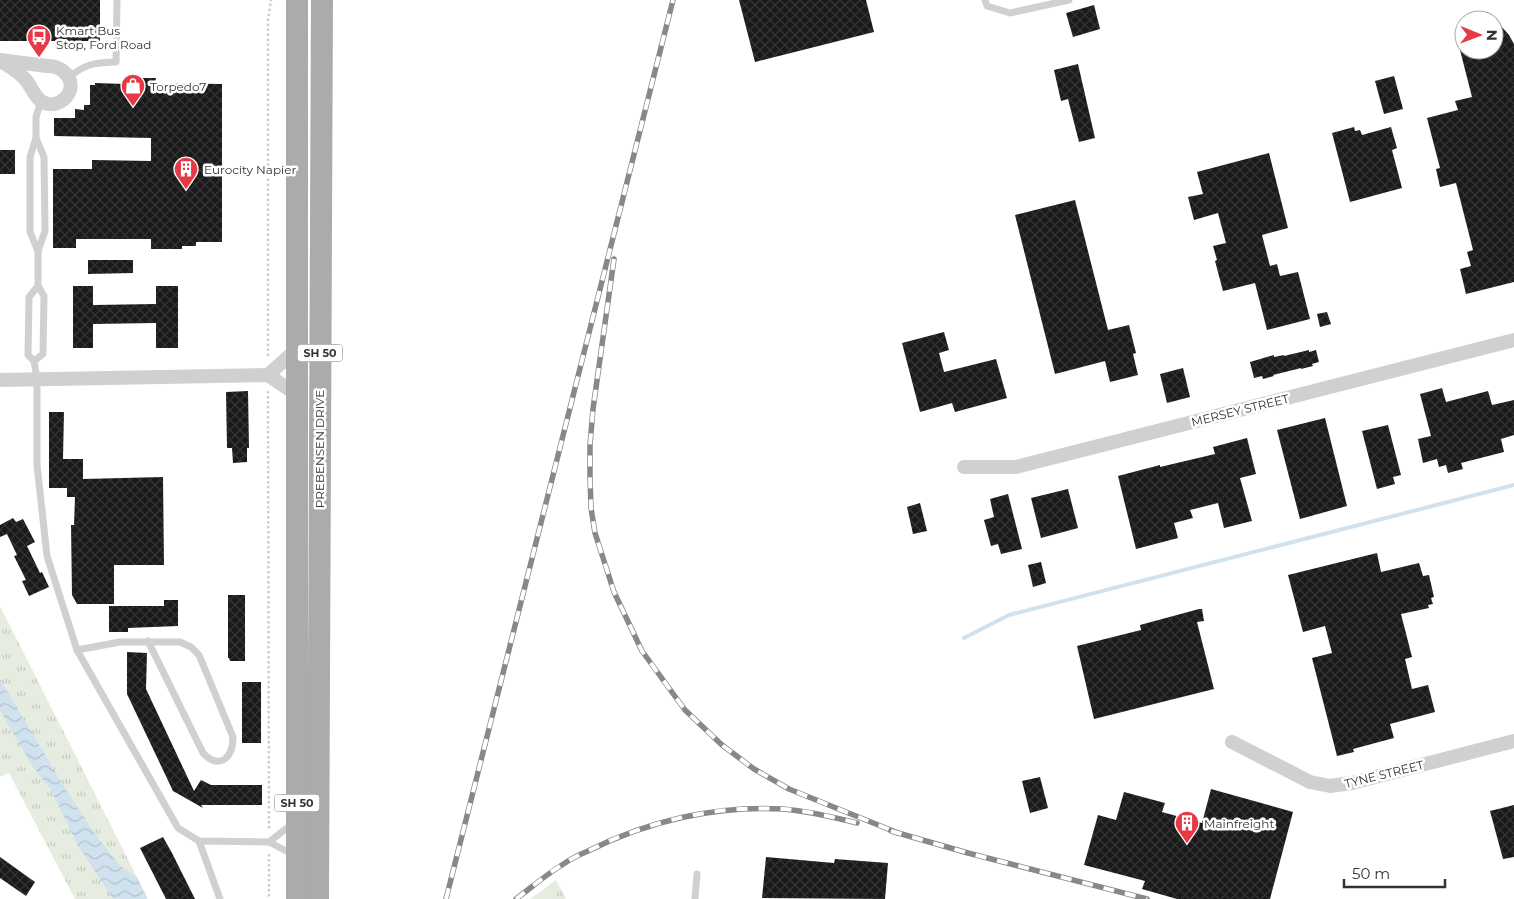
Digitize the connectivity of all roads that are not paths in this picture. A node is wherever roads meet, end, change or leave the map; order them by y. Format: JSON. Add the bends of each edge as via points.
{"nodes":[{"id":1,"x":117,"y":0,"type":"edge"},
{"id":2,"x":297,"y":0,"type":"edge"},
{"id":3,"x":322,"y":0,"type":"edge"},
{"id":4,"x":984,"y":0,"type":"edge"},
{"id":5,"x":1069,"y":0,"type":"edge"},
{"id":6,"x":0,"y":60,"type":"edge"},
{"id":7,"x":47,"y":66,"type":"junction"},
{"id":8,"x":69,"y":77,"type":"junction"},
{"id":9,"x":37,"y":96,"type":"junction"},
{"id":10,"x":36,"y":138,"type":"junction"},
{"id":11,"x":38,"y":251,"type":"junction"},
{"id":12,"x":38,"y":286,"type":"junction"},
{"id":13,"x":1514,"y":340,"type":"edge"},
{"id":14,"x":297,"y":349,"type":"junction"},
{"id":15,"x":34,"y":361,"type":"junction"},
{"id":16,"x":268,"y":375,"type":"junction"},
{"id":17,"x":37,"y":379,"type":"junction"},
{"id":18,"x":0,"y":380,"type":"edge"},
{"id":19,"x":297,"y":395,"type":"junction"},
{"id":20,"x":964,"y":467,"type":"dead end"},
{"id":21,"x":148,"y":641,"type":"junction"},
{"id":22,"x":77,"y":650,"type":"junction"},
{"id":23,"x":1514,"y":741,"type":"edge"},
{"id":24,"x":1232,"y":742,"type":"dead end"},
{"id":25,"x":297,"y":820,"type":"junction"},
{"id":26,"x":199,"y":841,"type":"junction"},
{"id":27,"x":269,"y":842,"type":"junction"},
{"id":28,"x":297,"y":857,"type":"junction"},
{"id":29,"x":697,"y":874,"type":"dead end"},
{"id":30,"x":220,"y":899,"type":"edge"},
{"id":31,"x":297,"y":899,"type":"edge"},
{"id":32,"x":318,"y":899,"type":"edge"},
{"id":33,"x":695,"y":899,"type":"edge"}],
"edges":[{"from":1,"to":8,"type":"lane","via":[[116,62],[95,63]]},
{"from":2,"to":14,"type":"main road","name":"PREBENSEN DRIVE","number":"SH 50"},
{"from":3,"to":32,"type":"main road","name":"PREBENSEN DRIVE","number":"SH 50"},
{"from":4,"to":5,"type":"lane","via":[[987,6],[1010,13]]},
{"from":6,"to":7,"type":"street"},
{"from":6,"to":9,"type":"street","via":[[16,70]]},
{"from":7,"to":8,"type":"street","via":[[60,68]]},
{"from":7,"to":9,"type":"street","via":[[33,79]]},
{"from":8,"to":9,"type":"street","via":[[70,89],[64,100],[52,104]]},
{"from":9,"to":10,"type":"lane"},
{"from":10,"to":11,"type":"lane","via":[[30,157],[30,232]]},
{"from":10,"to":11,"type":"lane","via":[[44,157],[45,231]]},
{"from":11,"to":12,"type":"lane"},
{"from":12,"to":15,"type":"lane","via":[[30,297],[28,355]]},
{"from":12,"to":15,"type":"lane","via":[[44,296],[43,354]]},
{"from":13,"to":20,"type":"street","name":"MERSEY STREET","via":[[1016,467]]},
{"from":14,"to":16,"type":"street"},
{"from":14,"to":19,"type":"main road","name":"PREBENSEN DRIVE","number":"SH 50"},
{"from":15,"to":17,"type":"lane"},
{"from":16,"to":17,"type":"street"},
{"from":16,"to":19,"type":"street"},
{"from":17,"to":18,"type":"street"},
{"from":17,"to":22,"type":"lane","via":[[37,465],[48,556]]},
{"from":19,"to":25,"type":"main road","name":"PREBENSEN DRIVE","number":"SH 50"},
{"from":21,"to":21,"type":"lane","via":[[180,642],[199,655],[234,737],[233,747],[222,761],[209,760],[204,753]]},
{"from":21,"to":22,"type":"lane","via":[[120,642]]},
{"from":22,"to":26,"type":"lane","via":[[178,828]]},
{"from":23,"to":24,"type":"street","name":"TYNE STREET","via":[[1330,786],[1310,782]]},
{"from":25,"to":27,"type":"lane"},
{"from":25,"to":28,"type":"main road","name":"PREBENSEN DRIVE","number":"SH 50"},
{"from":26,"to":27,"type":"lane"},
{"from":26,"to":30,"type":"lane"},
{"from":27,"to":28,"type":"lane"},
{"from":28,"to":31,"type":"main road","name":"PREBENSEN DRIVE","number":"SH 50"},
{"from":29,"to":33,"type":"lane"}]}
